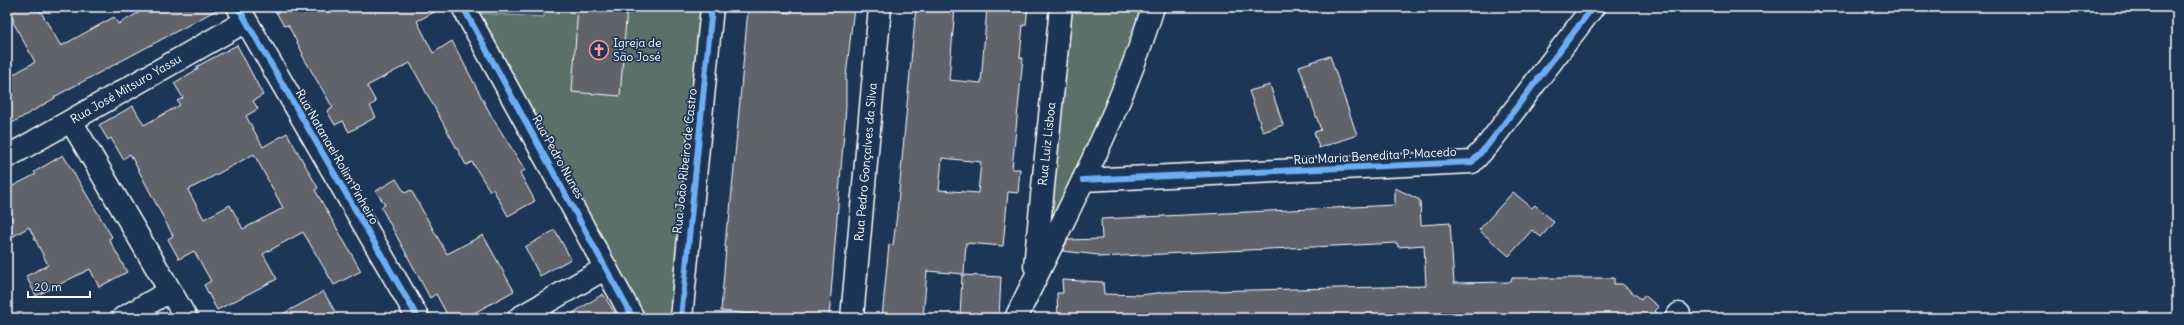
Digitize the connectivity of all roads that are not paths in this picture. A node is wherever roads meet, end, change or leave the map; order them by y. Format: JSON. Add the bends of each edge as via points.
{"nodes":[{"id":1,"x":463,"y":7,"type":"edge"},
{"id":2,"x":712,"y":7,"type":"edge"},
{"id":3,"x":880,"y":7,"type":"edge"},
{"id":4,"x":1061,"y":7,"type":"edge"},
{"id":5,"x":1152,"y":7,"type":"edge"},
{"id":6,"x":1593,"y":7,"type":"edge"},
{"id":7,"x":242,"y":14,"type":"edge"},
{"id":8,"x":71,"y":120,"type":"junction"},
{"id":9,"x":7,"y":157,"type":"edge"},
{"id":10,"x":1084,"y":180,"type":"junction"},
{"id":11,"x":606,"y":268,"type":"junction"},
{"id":12,"x":1034,"y":281,"type":"junction"},
{"id":13,"x":170,"y":291,"type":"junction"},
{"id":14,"x":123,"y":318,"type":"edge"},
{"id":15,"x":186,"y":318,"type":"edge"},
{"id":16,"x":418,"y":318,"type":"edge"},
{"id":17,"x":520,"y":318,"type":"edge"},
{"id":18,"x":633,"y":318,"type":"edge"},
{"id":19,"x":681,"y":318,"type":"edge"},
{"id":20,"x":852,"y":318,"type":"edge"},
{"id":21,"x":1016,"y":318,"type":"edge"}],
"edges":[{"from":1,"to":11,"type":"street","name":"Rua Pedro Nunes"},
{"from":2,"to":19,"type":"street","name":"Rua João Ribeiro de Castro"},
{"from":3,"to":20,"type":"street","name":"Rua Pedro Gonçalves da Silva"},
{"from":4,"to":12,"type":"street","name":"Rua Luiz Lisboa"},
{"from":5,"to":10,"type":"street","via":[[1137,57]]},
{"from":6,"to":10,"type":"street","name":"Rua Maria Benedita P. Macedo","via":[[1488,146],[1472,162]]},
{"from":7,"to":8,"type":"street","name":"Rua José Mitsuro Yassu"},
{"from":7,"to":16,"type":"street","name":"Rua Natanael Rolim Pinheiro"},
{"from":8,"to":9,"type":"street","name":"Rua José Mitsuro Yassu"},
{"from":8,"to":13,"type":"street"},
{"from":10,"to":12,"type":"street"},
{"from":11,"to":17,"type":"street"},
{"from":11,"to":18,"type":"street","name":"Rua Pedro Nunes"},
{"from":12,"to":21,"type":"street"},
{"from":13,"to":14,"type":"street"},
{"from":13,"to":15,"type":"street"}]}
